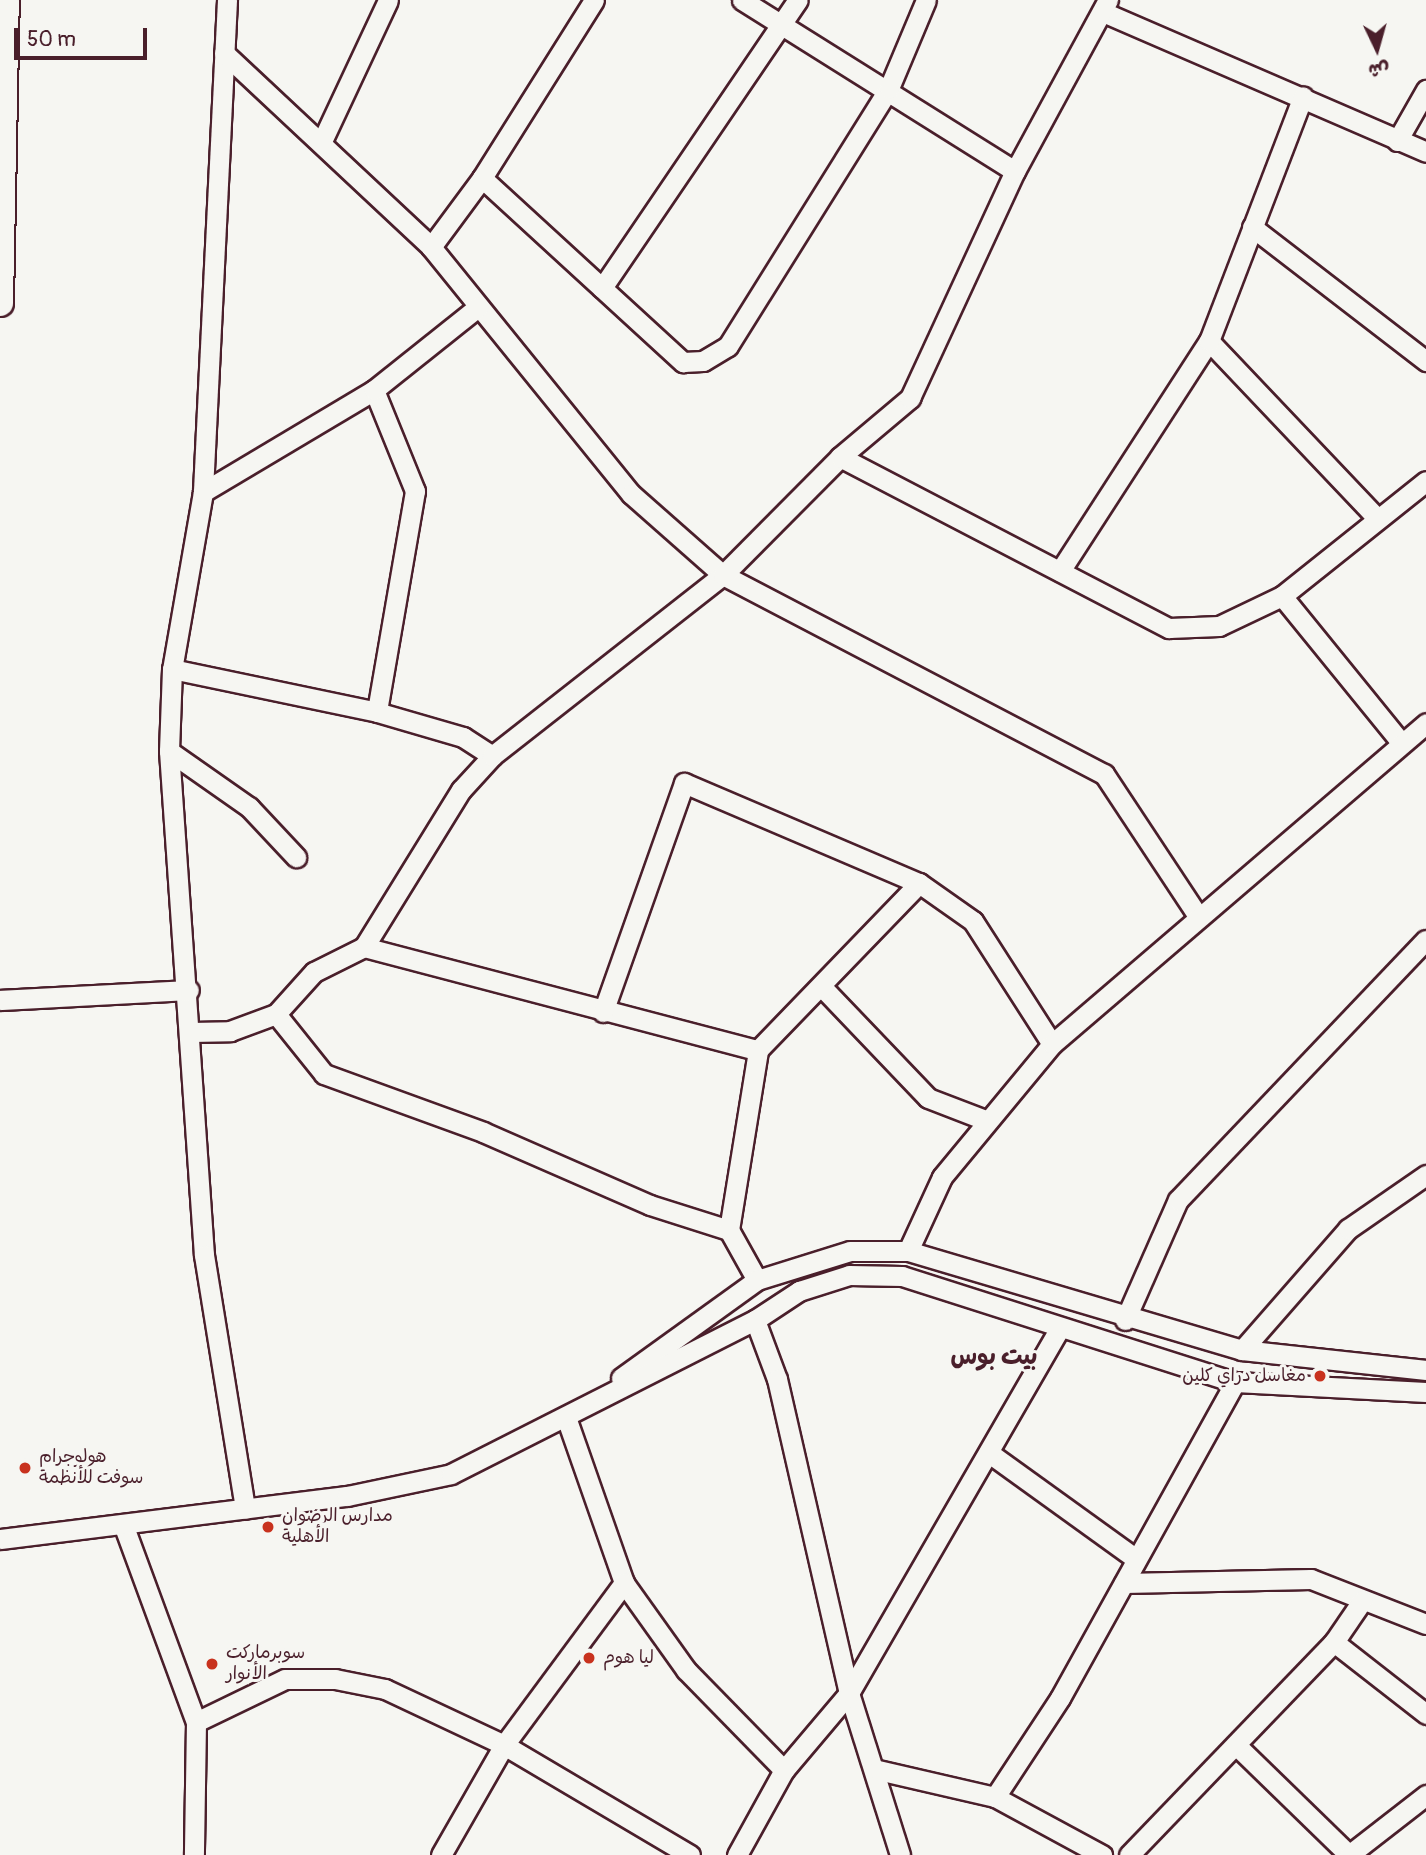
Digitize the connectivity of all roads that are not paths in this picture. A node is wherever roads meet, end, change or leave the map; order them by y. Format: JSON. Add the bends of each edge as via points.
{"nodes":[{"id":1,"x":6,"y":0,"type":"edge"},
{"id":2,"x":227,"y":0,"type":"edge"},
{"id":3,"x":388,"y":0,"type":"edge"},
{"id":4,"x":594,"y":0,"type":"edge"},
{"id":5,"x":742,"y":0,"type":"edge"},
{"id":6,"x":798,"y":0,"type":"edge"},
{"id":7,"x":926,"y":0,"type":"edge"},
{"id":8,"x":1106,"y":6,"type":"edge"},
{"id":9,"x":787,"y":25,"type":"junction"},
{"id":10,"x":224,"y":53,"type":"junction"},
{"id":11,"x":889,"y":88,"type":"junction"},
{"id":12,"x":1426,"y":90,"type":"edge"},
{"id":13,"x":1303,"y":96,"type":"junction"},
{"id":14,"x":323,"y":139,"type":"junction"},
{"id":15,"x":1397,"y":141,"type":"junction"},
{"id":16,"x":1426,"y":152,"type":"edge"},
{"id":17,"x":1015,"y":171,"type":"junction"},
{"id":18,"x":482,"y":178,"type":"junction"},
{"id":19,"x":1252,"y":227,"type":"junction"},
{"id":20,"x":431,"y":247,"type":"junction"},
{"id":21,"x":602,"y":288,"type":"junction"},
{"id":22,"x":0,"y":303,"type":"edge"},
{"id":23,"x":478,"y":307,"type":"junction"},
{"id":24,"x":1209,"y":341,"type":"junction"},
{"id":25,"x":1426,"y":360,"type":"edge"},
{"id":26,"x":374,"y":390,"type":"junction"},
{"id":27,"x":840,"y":457,"type":"junction"},
{"id":28,"x":1426,"y":481,"type":"edge"},
{"id":29,"x":203,"y":492,"type":"junction"},
{"id":30,"x":1376,"y":517,"type":"junction"},
{"id":31,"x":1060,"y":571,"type":"junction"},
{"id":32,"x":723,"y":575,"type":"junction"},
{"id":33,"x":1282,"y":596,"type":"junction"},
{"id":34,"x":172,"y":668,"type":"junction"},
{"id":35,"x":377,"y":712,"type":"junction"},
{"id":36,"x":1426,"y":723,"type":"edge"},
{"id":37,"x":1400,"y":741,"type":"junction"},
{"id":38,"x":169,"y":751,"type":"junction"},
{"id":39,"x":492,"y":756,"type":"junction"},
{"id":40,"x":296,"y":857,"type":"dead end"},
{"id":41,"x":919,"y":883,"type":"junction"},
{"id":42,"x":1198,"y":916,"type":"junction"},
{"id":43,"x":1426,"y":940,"type":"edge"},
{"id":44,"x":364,"y":947,"type":"junction"},
{"id":45,"x":822,"y":987,"type":"junction"},
{"id":46,"x":189,"y":990,"type":"junction"},
{"id":47,"x":0,"y":1000,"type":"edge"},
{"id":48,"x":603,"y":1012,"type":"junction"},
{"id":49,"x":276,"y":1014,"type":"junction"},
{"id":50,"x":191,"y":1032,"type":"junction"},
{"id":51,"x":1052,"y":1044,"type":"junction"},
{"id":52,"x":758,"y":1050,"type":"junction"},
{"id":53,"x":985,"y":1120,"type":"junction"},
{"id":54,"x":1426,"y":1175,"type":"edge"},
{"id":55,"x":729,"y":1230,"type":"junction"},
{"id":56,"x":908,"y":1251,"type":"junction"},
{"id":57,"x":757,"y":1280,"type":"junction"},
{"id":58,"x":755,"y":1320,"type":"junction"},
{"id":59,"x":1125,"y":1320,"type":"junction"},
{"id":60,"x":1059,"y":1330,"type":"junction"},
{"id":61,"x":1242,"y":1350,"type":"junction"},
{"id":62,"x":1426,"y":1370,"type":"edge"},
{"id":63,"x":1235,"y":1382,"type":"junction"},
{"id":64,"x":1426,"y":1392,"type":"edge"},
{"id":65,"x":566,"y":1417,"type":"junction"},
{"id":66,"x":992,"y":1455,"type":"junction"},
{"id":67,"x":245,"y":1509,"type":"junction"},
{"id":68,"x":123,"y":1524,"type":"junction"},
{"id":69,"x":0,"y":1539,"type":"edge"},
{"id":70,"x":1135,"y":1558,"type":"junction"},
{"id":71,"x":624,"y":1583,"type":"junction"},
{"id":72,"x":1124,"y":1583,"type":"junction"},
{"id":73,"x":1362,"y":1601,"type":"junction"},
{"id":74,"x":1426,"y":1624,"type":"edge"},
{"id":75,"x":1334,"y":1642,"type":"junction"},
{"id":76,"x":849,"y":1693,"type":"junction"},
{"id":77,"x":1426,"y":1714,"type":"edge"},
{"id":78,"x":196,"y":1722,"type":"junction"},
{"id":79,"x":504,"y":1745,"type":"junction"},
{"id":80,"x":1237,"y":1746,"type":"junction"},
{"id":81,"x":784,"y":1770,"type":"junction"},
{"id":82,"x":878,"y":1770,"type":"junction"},
{"id":83,"x":1426,"y":1795,"type":"edge"},
{"id":84,"x":995,"y":1797,"type":"junction"},
{"id":85,"x":194,"y":1855,"type":"edge"},
{"id":86,"x":441,"y":1855,"type":"edge"},
{"id":87,"x":690,"y":1855,"type":"edge"},
{"id":88,"x":737,"y":1855,"type":"edge"},
{"id":89,"x":900,"y":1855,"type":"edge"},
{"id":90,"x":1102,"y":1855,"type":"edge"},
{"id":91,"x":1129,"y":1855,"type":"edge"},
{"id":92,"x":1349,"y":1855,"type":"edge"}],
"edges":[{"from":1,"to":22,"type":"main road"},
{"from":2,"to":10,"type":"street"},
{"from":3,"to":14,"type":"street"},
{"from":4,"to":18,"type":"street"},
{"from":5,"to":9,"type":"street"},
{"from":6,"to":9,"type":"street"},
{"from":7,"to":11,"type":"street"},
{"from":8,"to":13,"type":"street"},
{"from":8,"to":17,"type":"street"},
{"from":9,"to":11,"type":"street"},
{"from":9,"to":21,"type":"street"},
{"from":10,"to":14,"type":"street"},
{"from":10,"to":29,"type":"street"},
{"from":11,"to":17,"type":"street"},
{"from":11,"to":21,"type":"street","via":[[728,346],[703,361],[683,362]]},
{"from":12,"to":15,"type":"street"},
{"from":13,"to":15,"type":"street"},
{"from":13,"to":19,"type":"street"},
{"from":14,"to":20,"type":"street"},
{"from":15,"to":16,"type":"street"},
{"from":17,"to":27,"type":"street","via":[[910,398]]},
{"from":18,"to":20,"type":"street"},
{"from":18,"to":21,"type":"street"},
{"from":19,"to":24,"type":"street"},
{"from":19,"to":25,"type":"street"},
{"from":20,"to":23,"type":"street"},
{"from":23,"to":26,"type":"street"},
{"from":23,"to":32,"type":"street","via":[[631,494]]},
{"from":24,"to":30,"type":"street"},
{"from":24,"to":31,"type":"street"},
{"from":26,"to":29,"type":"street"},
{"from":26,"to":35,"type":"street","via":[[415,491]]},
{"from":27,"to":31,"type":"street"},
{"from":27,"to":32,"type":"street"},
{"from":28,"to":30,"type":"street"},
{"from":29,"to":34,"type":"street"},
{"from":30,"to":33,"type":"street"},
{"from":31,"to":33,"type":"street","via":[[1169,628],[1219,626]]},
{"from":32,"to":39,"type":"street"},
{"from":32,"to":42,"type":"street","via":[[1104,774]]},
{"from":33,"to":37,"type":"street"},
{"from":34,"to":35,"type":"street"},
{"from":34,"to":38,"type":"street"},
{"from":35,"to":39,"type":"street","via":[[463,737]]},
{"from":36,"to":37,"type":"street"},
{"from":37,"to":42,"type":"street"},
{"from":38,"to":40,"type":"street","via":[[249,807]]},
{"from":38,"to":46,"type":"street"},
{"from":39,"to":44,"type":"street","via":[[461,790]]},
{"from":41,"to":45,"type":"street"},
{"from":41,"to":48,"type":"street","via":[[684,783]]},
{"from":41,"to":51,"type":"street","via":[[973,921]]},
{"from":42,"to":51,"type":"street"},
{"from":43,"to":59,"type":"street","via":[[1178,1200]]},
{"from":44,"to":48,"type":"street"},
{"from":44,"to":49,"type":"street","via":[[314,972]]},
{"from":45,"to":52,"type":"street"},
{"from":45,"to":53,"type":"street","via":[[928,1098]]},
{"from":46,"to":47,"type":"street"},
{"from":46,"to":50,"type":"street"},
{"from":48,"to":52,"type":"street"},
{"from":49,"to":50,"type":"street","via":[[230,1031]]},
{"from":49,"to":55,"type":"street","via":[[324,1074],[483,1132],[650,1205]]},
{"from":50,"to":67,"type":"street","via":[[204,1255]]},
{"from":51,"to":53,"type":"street"},
{"from":52,"to":55,"type":"street"},
{"from":53,"to":56,"type":"street","via":[[943,1177]]},
{"from":54,"to":61,"type":"street","via":[[1348,1229]]},
{"from":55,"to":57,"type":"street"},
{"from":56,"to":57,"type":"street","via":[[850,1251]]},
{"from":56,"to":59,"type":"street"},
{"from":57,"to":65,"type":"street"},
{"from":58,"to":60,"type":"street","via":[[799,1291],[849,1275],[902,1276]]},
{"from":58,"to":65,"type":"street"},
{"from":58,"to":76,"type":"street","via":[[777,1379]]},
{"from":59,"to":61,"type":"street"},
{"from":60,"to":63,"type":"street"},
{"from":60,"to":66,"type":"street"},
{"from":61,"to":62,"type":"street"},
{"from":63,"to":64,"type":"street"},
{"from":63,"to":70,"type":"street"},
{"from":65,"to":67,"type":"street","via":[[451,1474]]},
{"from":65,"to":71,"type":"street"},
{"from":66,"to":70,"type":"street"},
{"from":66,"to":76,"type":"street"},
{"from":67,"to":68,"type":"street"},
{"from":68,"to":69,"type":"street"},
{"from":68,"to":78,"type":"street"},
{"from":70,"to":72,"type":"street"},
{"from":71,"to":79,"type":"street"},
{"from":71,"to":81,"type":"street","via":[[686,1670]]},
{"from":72,"to":73,"type":"street","via":[[1311,1579]]},
{"from":72,"to":84,"type":"street"},
{"from":73,"to":74,"type":"street"},
{"from":73,"to":75,"type":"street"},
{"from":75,"to":77,"type":"street"},
{"from":75,"to":80,"type":"street"},
{"from":76,"to":81,"type":"street"},
{"from":76,"to":82,"type":"street"},
{"from":78,"to":79,"type":"street","via":[[285,1679],[335,1679],[385,1689]]},
{"from":78,"to":85,"type":"street"},
{"from":79,"to":86,"type":"street"},
{"from":79,"to":87,"type":"street"},
{"from":80,"to":91,"type":"street"},
{"from":80,"to":92,"type":"street"},
{"from":81,"to":88,"type":"street"},
{"from":82,"to":84,"type":"street"},
{"from":82,"to":89,"type":"street"},
{"from":83,"to":92,"type":"street"},
{"from":84,"to":90,"type":"street"}]}
